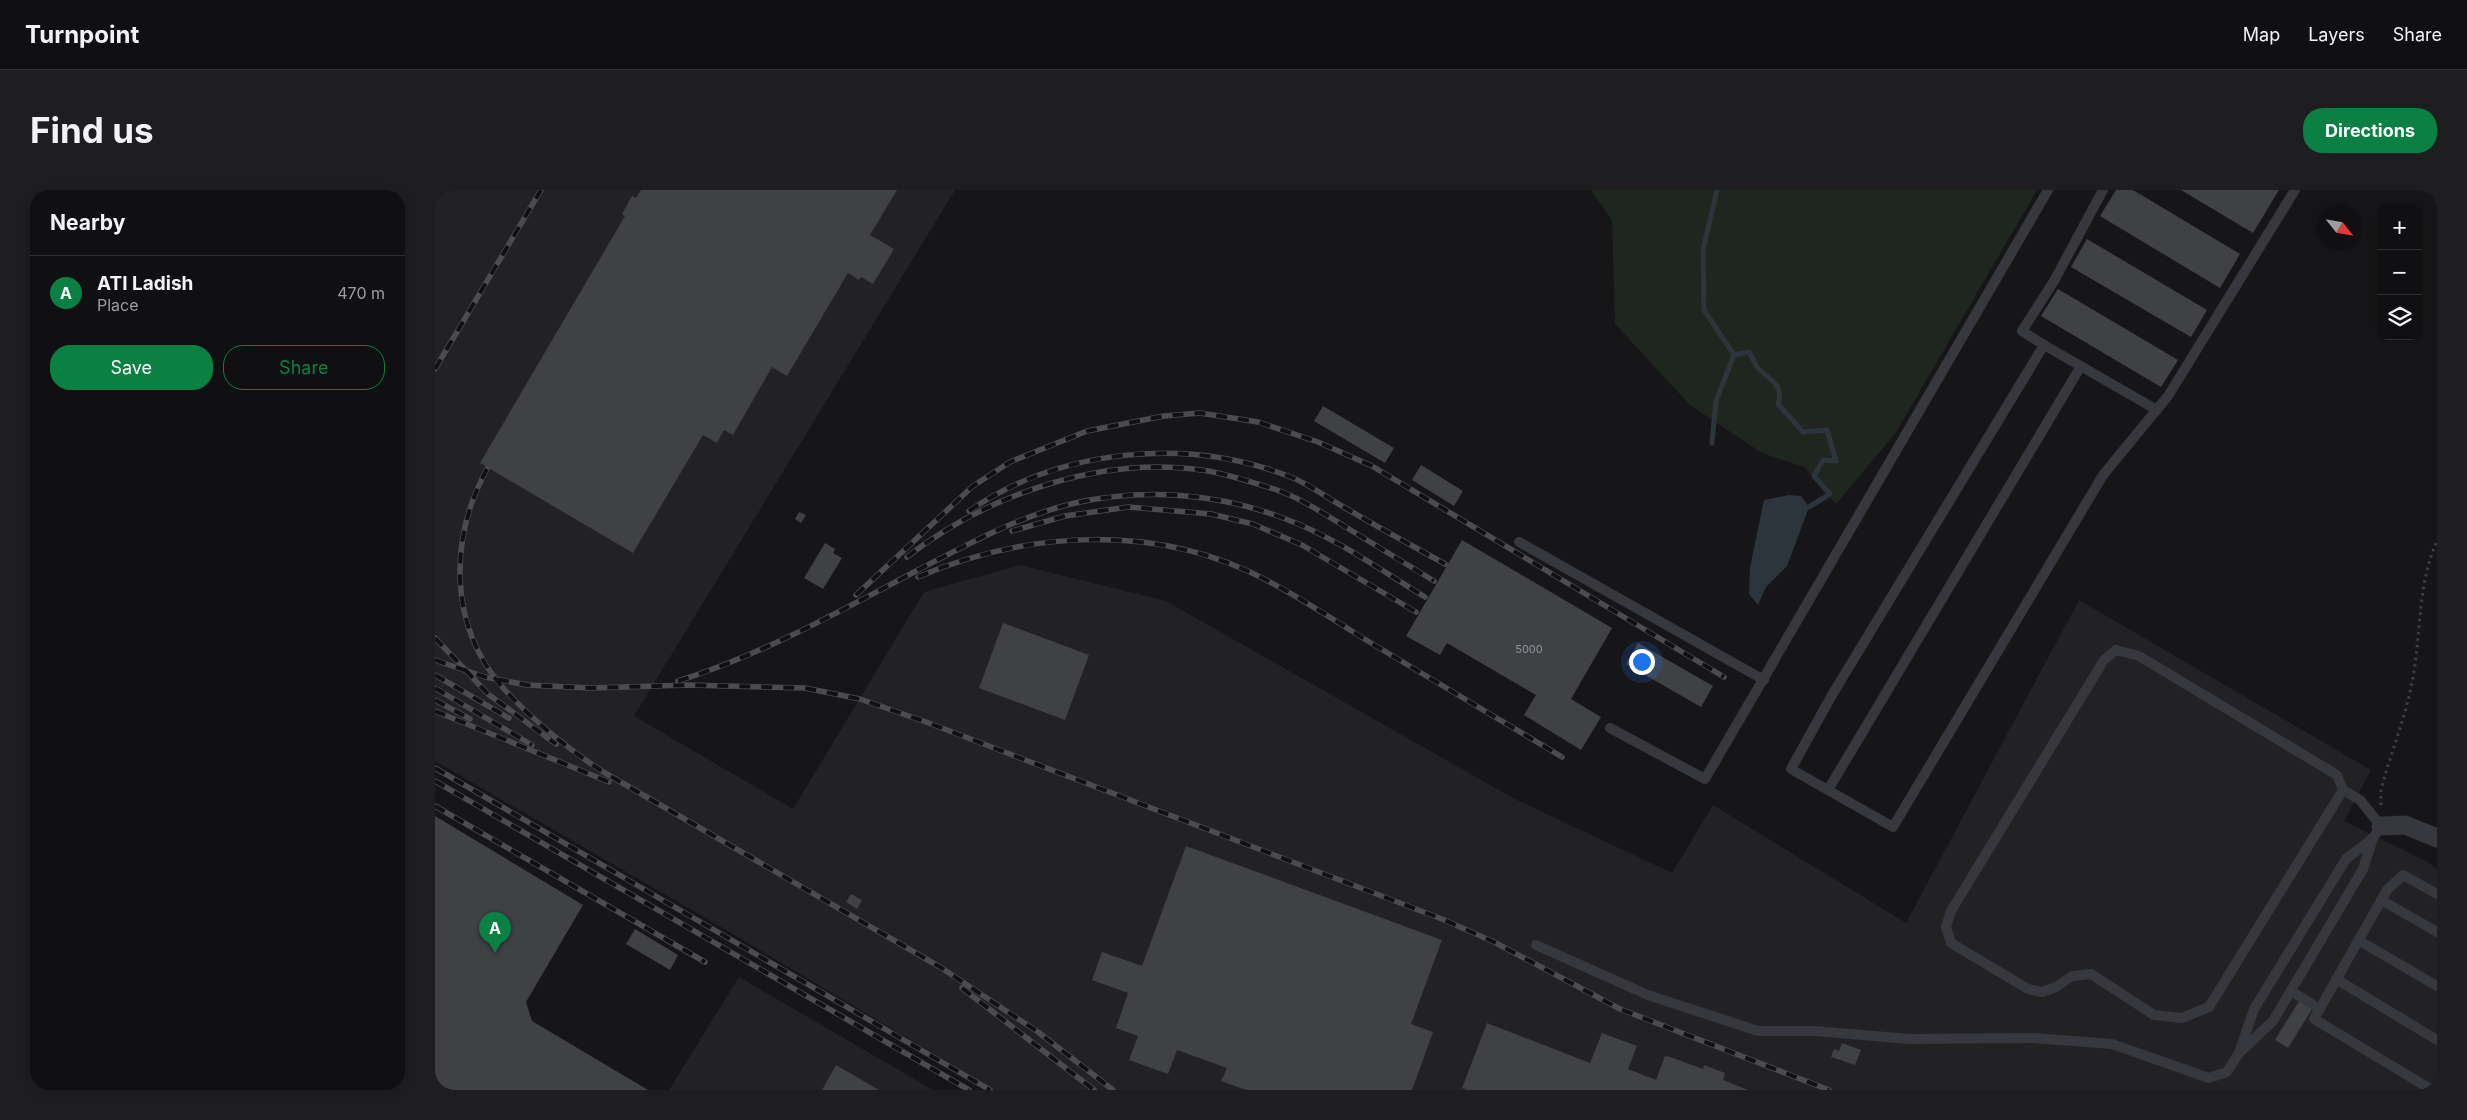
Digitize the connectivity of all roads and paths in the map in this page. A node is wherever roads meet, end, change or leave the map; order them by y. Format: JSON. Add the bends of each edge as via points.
{"nodes":[{"id":1,"x":2048,"y":190,"type":"edge"},
{"id":2,"x":2103,"y":190,"type":"edge"},
{"id":3,"x":2295,"y":190,"type":"edge"},
{"id":4,"x":2044,"y":345,"type":"junction"},
{"id":5,"x":2081,"y":366,"type":"junction"},
{"id":6,"x":2157,"y":410,"type":"junction"},
{"id":7,"x":2437,"y":541,"type":"edge"},
{"id":8,"x":1519,"y":542,"type":"dead end"},
{"id":9,"x":1764,"y":680,"type":"junction"},
{"id":10,"x":1610,"y":728,"type":"dead end"},
{"id":11,"x":1828,"y":790,"type":"junction"},
{"id":12,"x":2343,"y":790,"type":"junction"},
{"id":13,"x":2377,"y":832,"type":"junction"},
{"id":14,"x":2437,"y":838,"type":"edge"},
{"id":15,"x":2437,"y":894,"type":"edge"},
{"id":16,"x":2381,"y":900,"type":"junction"},
{"id":17,"x":2437,"y":932,"type":"edge"},
{"id":18,"x":2358,"y":940,"type":"junction"},
{"id":19,"x":1535,"y":945,"type":"dead end"},
{"id":20,"x":2336,"y":980,"type":"junction"},
{"id":21,"x":2437,"y":986,"type":"edge"},
{"id":22,"x":2291,"y":991,"type":"junction"},
{"id":23,"x":2320,"y":1009,"type":"junction"},
{"id":24,"x":2437,"y":1040,"type":"edge"},
{"id":25,"x":2239,"y":1053,"type":"junction"},
{"id":26,"x":2432,"y":1090,"type":"edge"}],
"edges":[{"from":1,"to":9,"type":"lane"},
{"from":2,"to":4,"type":"lane","via":[[2022,331]]},
{"from":3,"to":6,"type":"lane"},
{"from":4,"to":5,"type":"lane"},
{"from":4,"to":11,"type":"lane","via":[[1832,695],[1791,769]]},
{"from":5,"to":6,"type":"lane"},
{"from":5,"to":11,"type":"lane"},
{"from":6,"to":11,"type":"lane","via":[[2103,475],[1893,827]]},
{"from":7,"to":13,"type":"path","via":[[2419,609],[2412,686],[2381,790]]},
{"from":8,"to":9,"type":"lane"},
{"from":9,"to":10,"type":"lane","via":[[1705,779]]},
{"from":12,"to":12,"type":"lane","via":[[2209,1007],[2182,1018],[2154,1015],[2091,974],[2072,976],[2042,992],[2028,989],[1951,942],[1946,927],[1951,911],[2104,660],[2116,650],[2139,656],[2337,775]]},
{"from":12,"to":13,"type":"lane","via":[[2360,800]]},
{"from":13,"to":14,"type":"street","via":[[2405,825]]},
{"from":13,"to":22,"type":"lane","via":[[2363,869]]},
{"from":13,"to":25,"type":"lane","via":[[2346,859],[2254,1009]]},
{"from":15,"to":16,"type":"lane","via":[[2403,875]]},
{"from":16,"to":17,"type":"lane"},
{"from":16,"to":18,"type":"lane"},
{"from":18,"to":20,"type":"lane"},
{"from":18,"to":21,"type":"lane"},
{"from":19,"to":25,"type":"lane","via":[[1648,995],[1758,1031],[1817,1031],[1909,1039],[2033,1038],[2112,1044],[2209,1078],[2227,1072]]},
{"from":20,"to":23,"type":"lane"},
{"from":20,"to":24,"type":"lane"},
{"from":22,"to":23,"type":"lane"},
{"from":22,"to":25,"type":"lane","via":[[2273,1021]]},
{"from":23,"to":26,"type":"lane","via":[[2314,1019]]}]}
